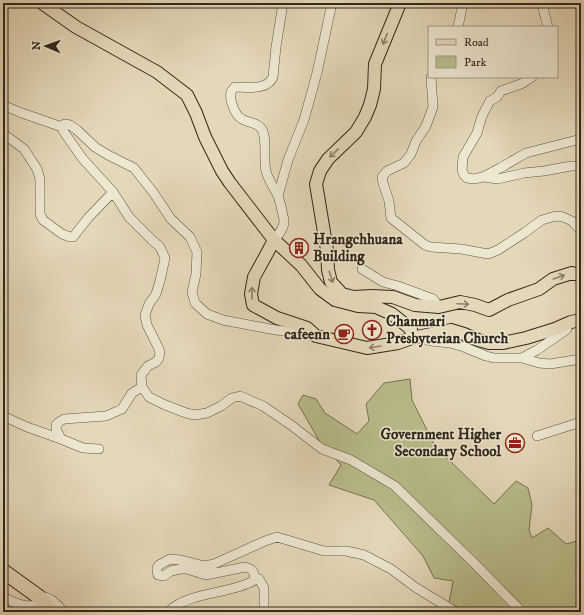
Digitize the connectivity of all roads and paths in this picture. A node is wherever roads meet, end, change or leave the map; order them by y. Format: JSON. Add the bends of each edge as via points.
{"nodes":[{"id":1,"x":42,"y":3,"type":"edge"},
{"id":2,"x":283,"y":3,"type":"edge"},
{"id":3,"x":332,"y":3,"type":"edge"},
{"id":4,"x":400,"y":3,"type":"edge"},
{"id":5,"x":463,"y":3,"type":"edge"},
{"id":6,"x":543,"y":3,"type":"edge"},
{"id":7,"x":458,"y":26,"type":"edge"},
{"id":8,"x":548,"y":26,"type":"edge"},
{"id":9,"x":431,"y":78,"type":"edge"},
{"id":10,"x":530,"y":78,"type":"edge"},
{"id":11,"x":3,"y":105,"type":"edge"},
{"id":12,"x":62,"y":127,"type":"junction"},
{"id":13,"x":3,"y":134,"type":"edge"},
{"id":14,"x":581,"y":139,"type":"edge"},
{"id":15,"x":581,"y":168,"type":"edge"},
{"id":16,"x":483,"y":177,"type":"junction"},
{"id":17,"x":113,"y":192,"type":"junction"},
{"id":18,"x":278,"y":196,"type":"junction"},
{"id":19,"x":581,"y":231,"type":"edge"},
{"id":20,"x":274,"y":240,"type":"junction"},
{"id":21,"x":362,"y":269,"type":"dead end"},
{"id":22,"x":581,"y":275,"type":"edge"},
{"id":23,"x":439,"y":307,"type":"junction"},
{"id":24,"x":581,"y":320,"type":"edge"},
{"id":25,"x":567,"y":324,"type":"junction"},
{"id":26,"x":316,"y":336,"type":"junction"},
{"id":27,"x":415,"y":337,"type":"junction"},
{"id":28,"x":522,"y":358,"type":"junction"},
{"id":29,"x":581,"y":359,"type":"edge"},
{"id":30,"x":142,"y":387,"type":"junction"},
{"id":31,"x":3,"y":416,"type":"edge"},
{"id":32,"x":581,"y":422,"type":"edge"},
{"id":33,"x":536,"y":436,"type":"dead end"},
{"id":34,"x":61,"y":439,"type":"junction"},
{"id":35,"x":99,"y":449,"type":"dead end"},
{"id":36,"x":3,"y":571,"type":"edge"},
{"id":37,"x":255,"y":580,"type":"junction"},
{"id":38,"x":3,"y":597,"type":"edge"},
{"id":39,"x":45,"y":606,"type":"edge"},
{"id":40,"x":64,"y":612,"type":"edge"},
{"id":41,"x":168,"y":612,"type":"edge"},
{"id":42,"x":264,"y":612,"type":"edge"},
{"id":43,"x":456,"y":612,"type":"edge"},
{"id":44,"x":522,"y":612,"type":"edge"}],
"edges":[{"from":1,"to":20,"type":"main road","via":[[76,27],[157,72],[187,95],[222,172]]},
{"from":2,"to":18,"type":"street","via":[[272,81],[264,86],[234,87],[231,91],[238,116],[263,130],[266,170]]},
{"from":3,"to":18,"type":"street","via":[[304,120],[288,160]]},
{"from":4,"to":23,"type":"main road","one_way":true,"via":[[375,64],[374,89],[365,117],[356,132],[328,159],[316,184],[328,270],[331,282],[342,294],[354,297],[392,298],[416,305]]},
{"from":5,"to":7,"type":"street"},
{"from":6,"to":8,"type":"street"},
{"from":9,"to":19,"type":"street","via":[[433,107],[426,126],[404,163],[387,171],[382,177],[391,218],[431,248],[461,249],[488,254],[542,220],[552,217],[568,218]]},
{"from":10,"to":16,"type":"street","via":[[501,91],[490,102],[482,116],[477,133],[463,156],[462,170],[467,178]]},
{"from":11,"to":12,"type":"street"},
{"from":12,"to":17,"type":"street","via":[[82,158]]},
{"from":12,"to":26,"type":"street","via":[[65,124],[70,125],[108,155],[134,168],[171,219],[190,237],[197,252],[192,292],[195,303],[207,314],[231,322]]},
{"from":13,"to":17,"type":"street","via":[[24,149],[37,169],[40,179],[40,214],[43,220],[62,234],[73,237]]},
{"from":14,"to":16,"type":"street","via":[[526,153]]},
{"from":15,"to":16,"type":"street","via":[[571,166],[498,179]]},
{"from":17,"to":30,"type":"street","via":[[129,216],[160,247],[165,258],[156,294],[145,315],[146,326],[160,352],[159,358],[141,375]]},
{"from":18,"to":20,"type":"street","via":[[284,223]]},
{"from":26,"to":20,"type":"main road","one_way":true,"via":[[307,328],[277,318],[253,305],[251,294],[254,277]]},
{"from":20,"to":27,"type":"main road","via":[[301,265],[320,289],[335,300],[358,306],[376,307],[392,314],[411,329]]},
{"from":21,"to":23,"type":"street","via":[[383,282],[433,299]]},
{"from":23,"to":22,"type":"main road","one_way":true,"via":[[460,302],[489,310],[508,300],[540,289],[553,279],[572,273]]},
{"from":24,"to":25,"type":"main road"},
{"from":25,"to":27,"type":"main road","via":[[555,330],[503,343],[489,344],[452,330]]},
{"from":25,"to":28,"type":"street","via":[[566,330]]},
{"from":27,"to":26,"type":"main road","one_way":true,"via":[[398,343],[367,348]]},
{"from":27,"to":28,"type":"street","via":[[464,347],[494,358]]},
{"from":28,"to":29,"type":"street","via":[[550,364]]},
{"from":30,"to":34,"type":"street","via":[[132,393],[122,410],[106,416],[64,419],[59,422],[56,429]]},
{"from":30,"to":44,"type":"street","via":[[149,397],[195,415],[207,413],[240,396],[262,406],[322,449],[351,460],[395,486]]},
{"from":31,"to":34,"type":"street"},
{"from":32,"to":33,"type":"street"},
{"from":34,"to":35,"type":"street","via":[[83,448]]},
{"from":36,"to":39,"type":"highway"},
{"from":37,"to":41,"type":"street","via":[[232,589],[185,600],[173,606]]},
{"from":37,"to":42,"type":"street","via":[[259,579],[264,588]]},
{"from":37,"to":43,"type":"street","via":[[253,570],[245,567],[206,575],[180,569],[164,576],[158,575],[156,571],[159,565],[170,559],[205,566],[214,564],[278,537],[324,551],[346,551],[364,555],[391,569]]},
{"from":38,"to":39,"type":"street","via":[[24,606]]},
{"from":39,"to":40,"type":"street","via":[[43,596],[49,598]]}]}
